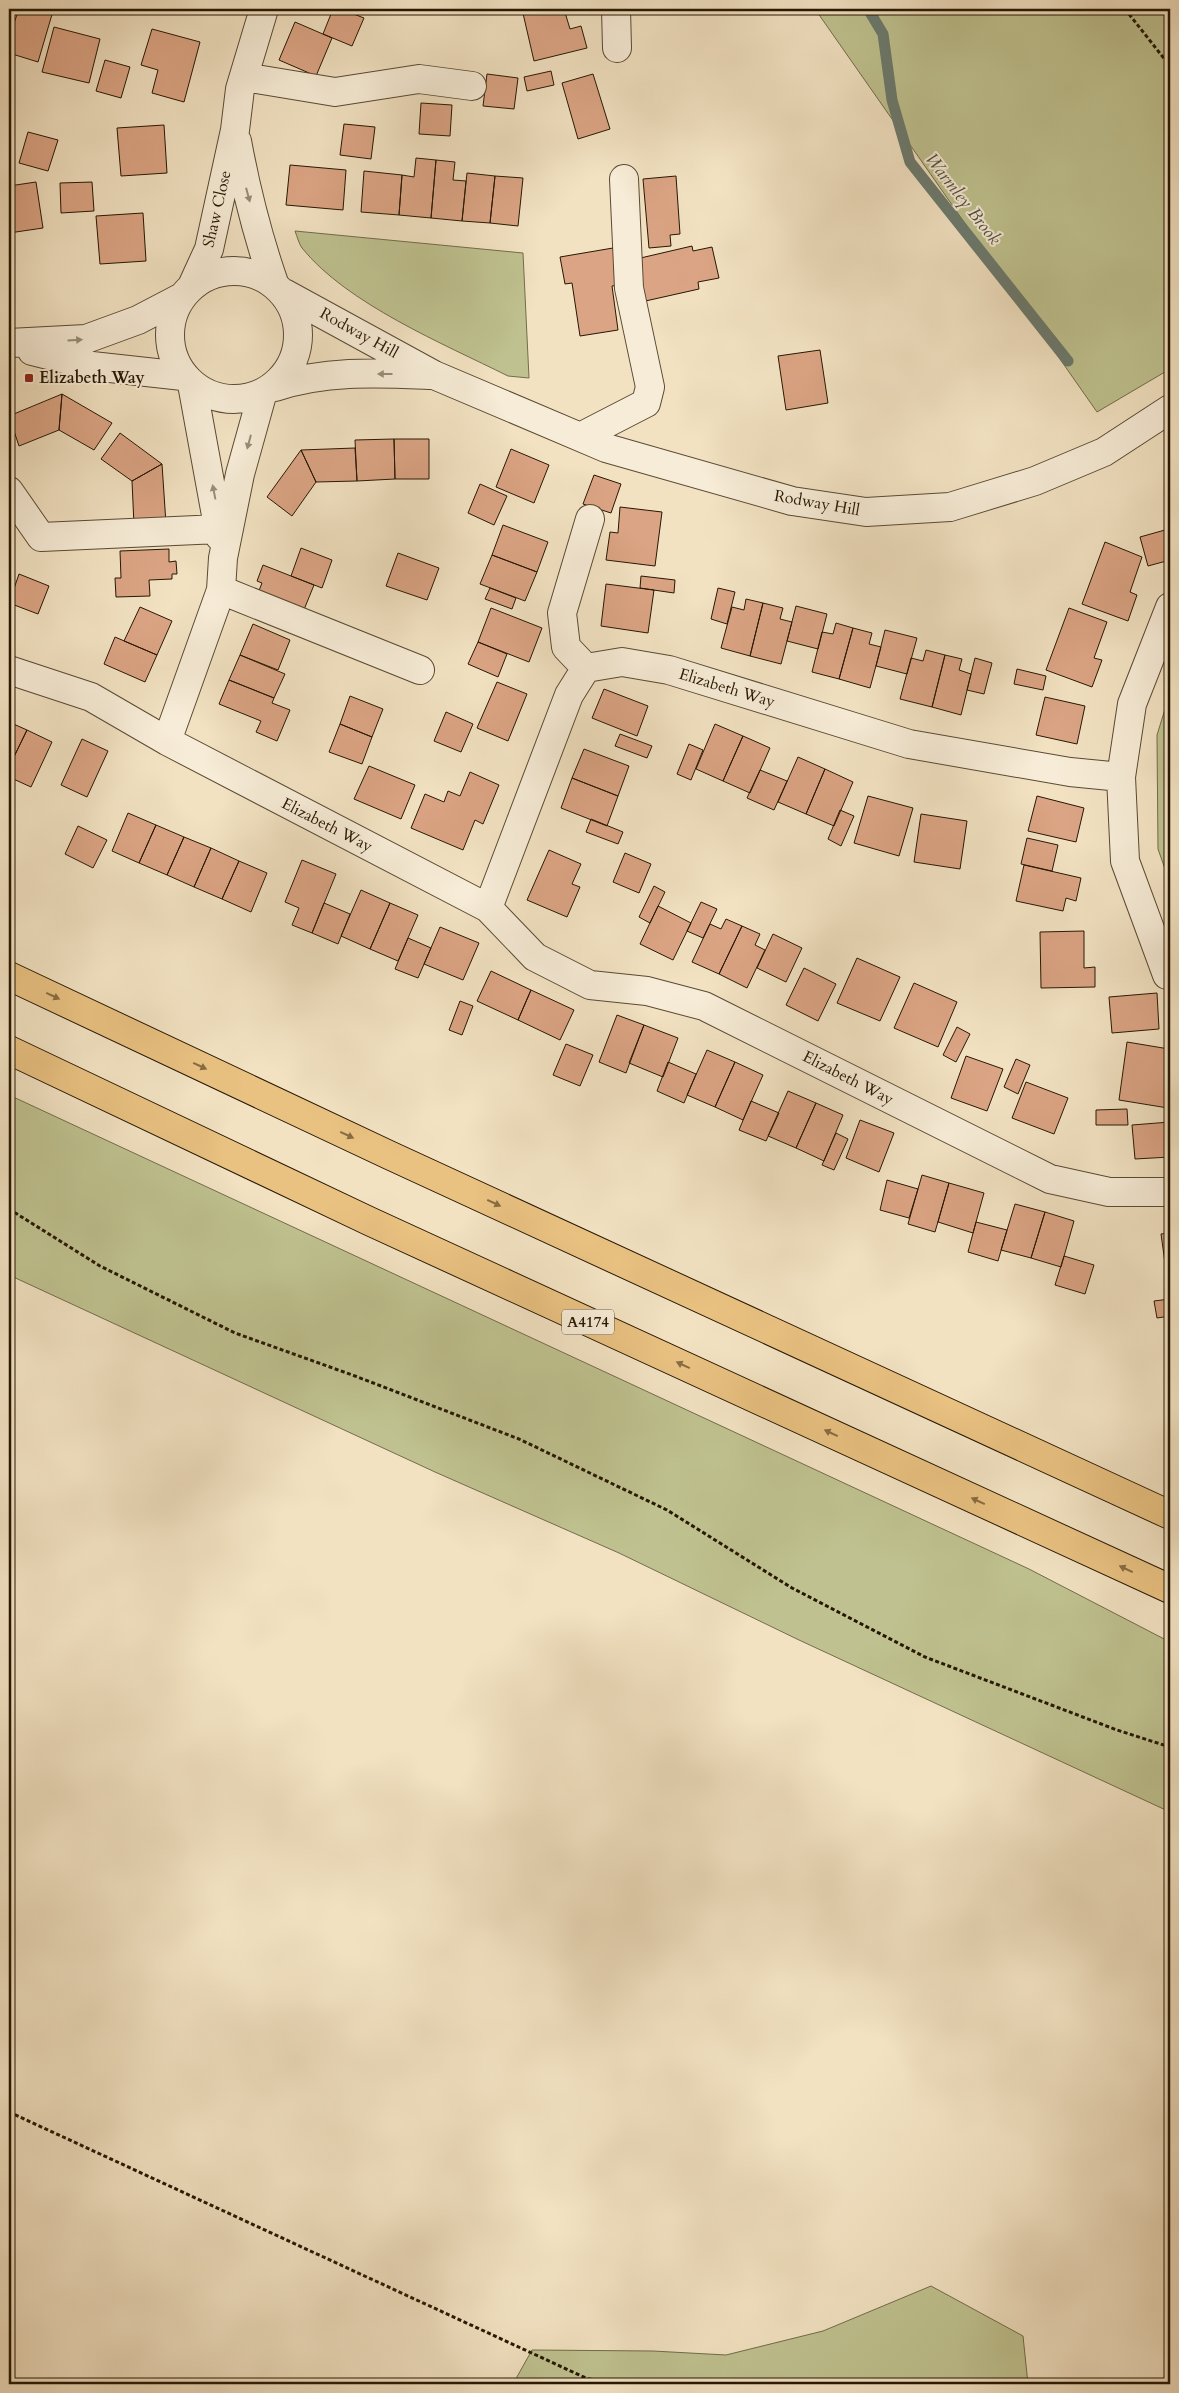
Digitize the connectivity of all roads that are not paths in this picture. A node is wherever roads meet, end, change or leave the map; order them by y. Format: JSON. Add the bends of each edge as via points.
{"nodes":[{"id":1,"x":616,"y":9,"type":"edge"},
{"id":2,"x":258,"y":10,"type":"edge"},
{"id":3,"x":617,"y":48,"type":"dead end"},
{"id":4,"x":244,"y":77,"type":"junction"},
{"id":5,"x":472,"y":86,"type":"dead end"},
{"id":6,"x":235,"y":130,"type":"junction"},
{"id":7,"x":624,"y":179,"type":"dead end"},
{"id":8,"x":279,"y":288,"type":"junction"},
{"id":9,"x":187,"y":292,"type":"junction"},
{"id":10,"x":9,"y":344,"type":"edge"},
{"id":11,"x":434,"y":375,"type":"junction"},
{"id":12,"x":187,"y":380,"type":"junction"},
{"id":13,"x":268,"y":391,"type":"junction"},
{"id":14,"x":1170,"y":409,"type":"edge"},
{"id":15,"x":580,"y":437,"type":"junction"},
{"id":16,"x":9,"y":491,"type":"edge"},
{"id":17,"x":590,"y":519,"type":"dead end"},
{"id":18,"x":219,"y":529,"type":"junction"},
{"id":19,"x":223,"y":558,"type":"junction"},
{"id":20,"x":221,"y":590,"type":"junction"},
{"id":21,"x":1170,"y":606,"type":"edge"},
{"id":22,"x":586,"y":668,"type":"junction"},
{"id":23,"x":9,"y":670,"type":"edge"},
{"id":24,"x":420,"y":670,"type":"dead end"},
{"id":25,"x":167,"y":741,"type":"junction"},
{"id":26,"x":1121,"y":777,"type":"junction"},
{"id":27,"x":488,"y":908,"type":"junction"},
{"id":28,"x":1167,"y":975,"type":"dead end"},
{"id":29,"x":9,"y":976,"type":"edge"},
{"id":30,"x":9,"y":1050,"type":"edge"},
{"id":31,"x":1170,"y":1192,"type":"edge"},
{"id":32,"x":1170,"y":1514,"type":"edge"},
{"id":33,"x":1170,"y":1589,"type":"edge"}],
"edges":[{"from":1,"to":3,"type":"street"},
{"from":2,"to":4,"type":"street","name":"Shaw Close"},
{"from":4,"to":5,"type":"street","via":[[334,92],[419,79]]},
{"from":4,"to":6,"type":"street","name":"Shaw Close"},
{"from":6,"to":8,"type":"street","name":"Shaw Close","one_way":true,"via":[[245,185],[262,248]]},
{"from":6,"to":9,"type":"street","name":"Shaw Close","via":[[209,249]]},
{"from":7,"to":15,"type":"street","via":[[629,288],[650,387],[646,403]]},
{"from":8,"to":9,"type":"street","via":[[254,273],[241,270],[218,272]]},
{"from":8,"to":11,"type":"street","name":"Rodway Hill"},
{"from":8,"to":13,"type":"street","via":[[296,314],[299,347],[290,370]]},
{"from":10,"to":9,"type":"street","one_way":true,"via":[[86,339],[138,320]]},
{"from":9,"to":12,"type":"street","via":[[174,311],[169,337],[174,359]]},
{"from":10,"to":12,"type":"street","via":[[92,366]]},
{"from":11,"to":13,"type":"street","name":"Rodway Hill","one_way":true,"via":[[342,374],[302,378]]},
{"from":11,"to":15,"type":"street","name":"Rodway Hill"},
{"from":12,"to":13,"type":"street","via":[[210,396],[232,401]]},
{"from":18,"to":12,"type":"street","one_way":true},
{"from":13,"to":19,"type":"street","one_way":true,"via":[[240,474]]},
{"from":14,"to":15,"type":"street","name":"Rodway Hill","via":[[1104,452],[1035,481],[950,507],[866,512],[792,501],[606,448]]},
{"from":16,"to":18,"type":"street","via":[[41,537]]},
{"from":17,"to":22,"type":"street","via":[[562,613],[566,647]]},
{"from":18,"to":19,"type":"street"},
{"from":19,"to":20,"type":"street"},
{"from":20,"to":24,"type":"street"},
{"from":20,"to":25,"type":"street"},
{"from":21,"to":26,"type":"street","via":[[1132,704]]},
{"from":22,"to":26,"type":"street","name":"Elizabeth Way","via":[[622,662],[669,670],[909,744]]},
{"from":22,"to":27,"type":"street","via":[[569,695]]},
{"from":23,"to":25,"type":"street","name":"Elizabeth Way","via":[[91,698]]},
{"from":25,"to":27,"type":"street","name":"Elizabeth Way"},
{"from":26,"to":28,"type":"street","via":[[1125,861]]},
{"from":27,"to":31,"type":"street","name":"Elizabeth Way","via":[[535,957],[590,985],[647,991],[704,1006],[1050,1179],[1108,1192]]},
{"from":29,"to":32,"type":"highway","one_way":true,"via":[[389,1155]]},
{"from":33,"to":30,"type":"highway","number":"A4174","one_way":true,"via":[[369,1222]]}]}
